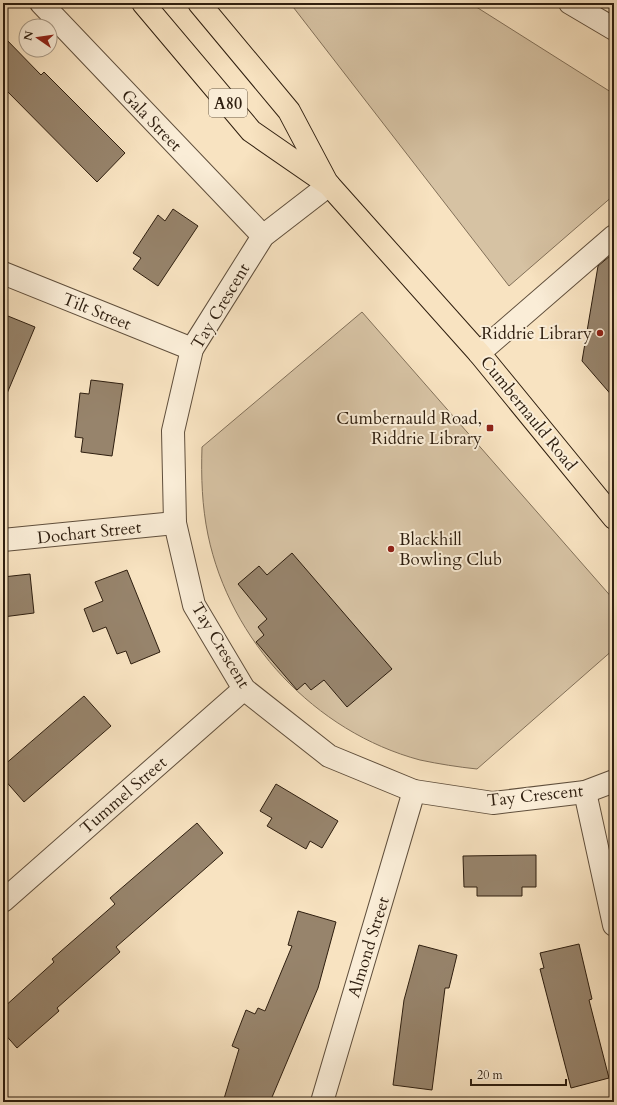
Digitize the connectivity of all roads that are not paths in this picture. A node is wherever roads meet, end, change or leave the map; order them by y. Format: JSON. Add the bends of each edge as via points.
{"nodes":[{"id":1,"x":41,"y":3,"type":"edge"},
{"id":2,"x":143,"y":3,"type":"edge"},
{"id":3,"x":199,"y":3,"type":"edge"},
{"id":4,"x":570,"y":3,"type":"edge"},
{"id":5,"x":614,"y":29,"type":"edge"},
{"id":6,"x":329,"y":185,"type":"junction"},
{"id":7,"x":263,"y":236,"type":"junction"},
{"id":8,"x":614,"y":236,"type":"edge"},
{"id":9,"x":3,"y":273,"type":"edge"},
{"id":10,"x":192,"y":349,"type":"junction"},
{"id":11,"x":479,"y":353,"type":"junction"},
{"id":12,"x":614,"y":518,"type":"edge"},
{"id":13,"x":175,"y":523,"type":"junction"},
{"id":14,"x":3,"y":540,"type":"edge"},
{"id":15,"x":244,"y":689,"type":"junction"},
{"id":16,"x":614,"y":781,"type":"edge"},
{"id":17,"x":414,"y":791,"type":"junction"},
{"id":18,"x":584,"y":792,"type":"junction"},
{"id":19,"x":3,"y":901,"type":"edge"},
{"id":20,"x":614,"y":925,"type":"edge"},
{"id":21,"x":322,"y":1102,"type":"edge"}],
"edges":[{"from":1,"to":7,"type":"street","name":"Gala Street"},
{"from":2,"to":6,"type":"main road","name":"Cumbernauld Road","number":"A80","via":[[251,131]]},
{"from":3,"to":6,"type":"main road","name":"Cumbernauld Road","number":"A80","via":[[289,111]]},
{"from":4,"to":5,"type":"street"},
{"from":6,"to":7,"type":"street","name":"Tay Crescent"},
{"from":6,"to":11,"type":"main road","name":"Cumbernauld Road","number":"A80"},
{"from":7,"to":10,"type":"street","name":"Tay Crescent"},
{"from":8,"to":11,"type":"street"},
{"from":9,"to":10,"type":"street","name":"Tilt Street"},
{"from":10,"to":13,"type":"street","name":"Tay Crescent","via":[[173,431]]},
{"from":11,"to":12,"type":"main road","name":"Cumbernauld Road","number":"A80"},
{"from":13,"to":14,"type":"street","name":"Dochart Street"},
{"from":13,"to":15,"type":"street","name":"Tay Crescent","via":[[194,605]]},
{"from":15,"to":17,"type":"street","name":"Tay Crescent","via":[[329,756]]},
{"from":15,"to":19,"type":"street","name":"Tummel Street"},
{"from":16,"to":18,"type":"street","name":"Tay Crescent"},
{"from":17,"to":18,"type":"street","name":"Tay Crescent","via":[[493,803]]},
{"from":17,"to":21,"type":"street","name":"Almond Street"},
{"from":18,"to":20,"type":"street"}]}
